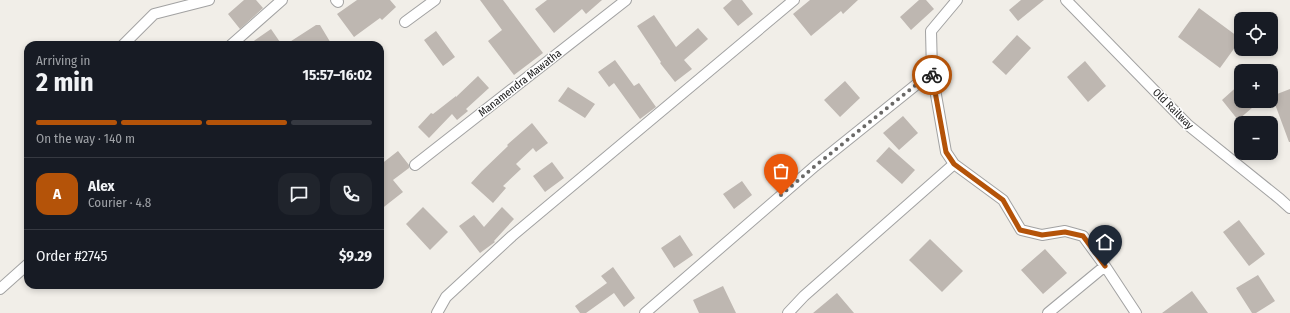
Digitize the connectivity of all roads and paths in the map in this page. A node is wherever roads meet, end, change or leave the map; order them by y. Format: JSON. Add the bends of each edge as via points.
{"nodes":[{"id":1,"x":209,"y":0,"type":"edge"},
{"id":2,"x":282,"y":0,"type":"edge"},
{"id":3,"x":434,"y":0,"type":"edge"},
{"id":4,"x":626,"y":0,"type":"edge"},
{"id":5,"x":794,"y":0,"type":"edge"},
{"id":6,"x":957,"y":0,"type":"edge"},
{"id":7,"x":1066,"y":0,"type":"edge"},
{"id":8,"x":405,"y":22,"type":"dead end"},
{"id":9,"x":127,"y":41,"type":"edge"},
{"id":10,"x":236,"y":41,"type":"edge"},
{"id":11,"x":932,"y":72,"type":"junction"},
{"id":12,"x":954,"y":164,"type":"junction"},
{"id":13,"x":415,"y":165,"type":"dead end"},
{"id":14,"x":1290,"y":208,"type":"edge"},
{"id":15,"x":1105,"y":266,"type":"junction"},
{"id":16,"x":24,"y":268,"type":"edge"},
{"id":17,"x":0,"y":289,"type":"edge"},
{"id":18,"x":437,"y":313,"type":"edge"},
{"id":19,"x":646,"y":313,"type":"edge"},
{"id":20,"x":788,"y":313,"type":"edge"},
{"id":21,"x":1048,"y":313,"type":"edge"},
{"id":22,"x":1136,"y":313,"type":"edge"}],
"edges":[{"from":1,"to":9,"type":"street","via":[[154,14]]},
{"from":2,"to":10,"type":"street"},
{"from":3,"to":8,"type":"street"},
{"from":4,"to":13,"type":"street","name":"Manamendra Mawatha"},
{"from":5,"to":18,"type":"street","via":[[512,236],[446,297]]},
{"from":6,"to":11,"type":"street","via":[[931,30]]},
{"from":7,"to":14,"type":"street","name":"Old Railway","via":[[1188,125]]},
{"from":11,"to":12,"type":"street","via":[[946,152]]},
{"from":11,"to":19,"type":"street","via":[[815,166]]},
{"from":12,"to":15,"type":"street","via":[[1003,200],[1020,230],[1042,235],[1065,232],[1083,236]]},
{"from":12,"to":20,"type":"street"},
{"from":15,"to":21,"type":"street"},
{"from":15,"to":22,"type":"street"},
{"from":16,"to":17,"type":"street"}]}
